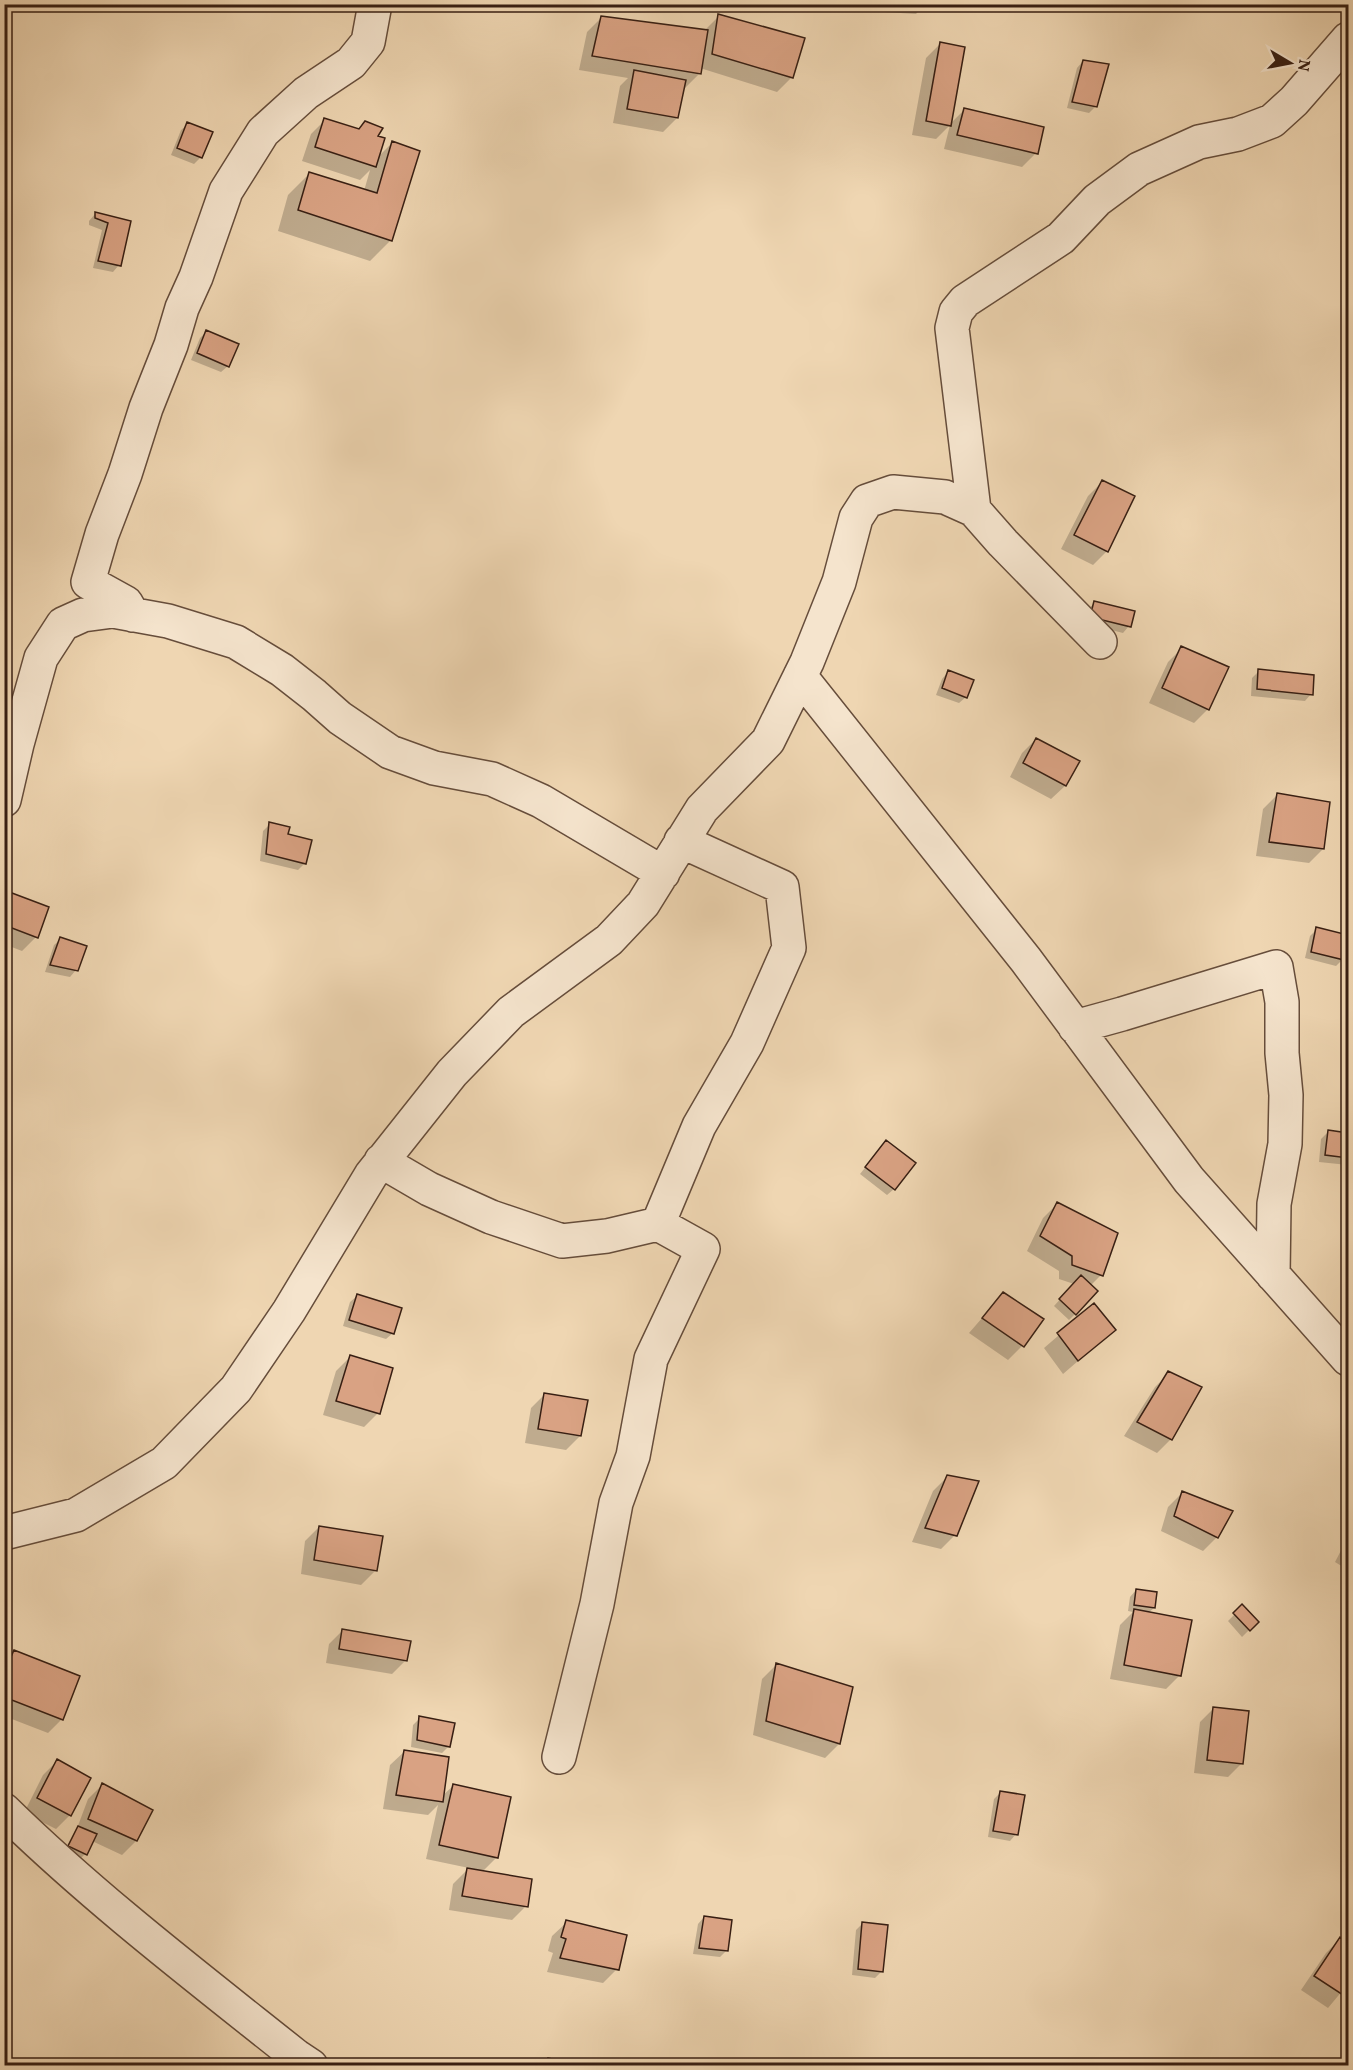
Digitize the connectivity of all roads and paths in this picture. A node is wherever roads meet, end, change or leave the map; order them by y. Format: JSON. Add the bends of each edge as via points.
{"nodes":[{"id":1,"x":375,"y":4,"type":"edge"},
{"id":2,"x":1348,"y":39,"type":"edge"},
{"id":3,"x":974,"y":510,"type":"junction"},
{"id":4,"x":134,"y":615,"type":"junction"},
{"id":5,"x":1100,"y":642,"type":"dead end"},
{"id":6,"x":800,"y":676,"type":"junction"},
{"id":7,"x":4,"y":800,"type":"edge"},
{"id":8,"x":681,"y":841,"type":"junction"},
{"id":9,"x":663,"y":873,"type":"junction"},
{"id":10,"x":1075,"y":1027,"type":"junction"},
{"id":11,"x":381,"y":1161,"type":"junction"},
{"id":12,"x":658,"y":1224,"type":"junction"},
{"id":13,"x":1273,"y":1275,"type":"junction"},
{"id":14,"x":1348,"y":1359,"type":"edge"},
{"id":15,"x":4,"y":1533,"type":"edge"},
{"id":16,"x":559,"y":1757,"type":"dead end"},
{"id":17,"x":4,"y":1810,"type":"edge"},
{"id":18,"x":311,"y":2066,"type":"edge"}],
"edges":[{"from":1,"to":4,"type":"street","via":[[368,42],[351,63],[306,93],[263,132],[226,191],[146,408],[88,582],[126,603]]},
{"from":2,"to":3,"type":"street","via":[[1272,121],[1239,134],[1199,142],[1139,169],[1098,200],[1060,238],[965,301],[956,312],[952,327]]},
{"from":3,"to":5,"type":"street"},
{"from":3,"to":6,"type":"street","via":[[945,497],[893,492],[867,501],[856,518],[839,582]]},
{"from":4,"to":7,"type":"street","via":[[113,611],[83,615],[63,624],[41,658]]},
{"from":4,"to":9,"type":"street","via":[[236,642],[282,670],[340,718],[390,752],[434,768],[492,779],[531,796]]},
{"from":6,"to":8,"type":"street","via":[[768,741],[702,809]]},
{"from":6,"to":10,"type":"street"},
{"from":8,"to":9,"type":"street"},
{"from":8,"to":12,"type":"street","via":[[782,887],[789,948],[747,1043],[699,1126]]},
{"from":9,"to":11,"type":"street","via":[[643,904],[609,940],[511,1012],[452,1073]]},
{"from":10,"to":13,"type":"street","via":[[1189,1179]]},
{"from":10,"to":13,"type":"street","via":[[1276,967],[1282,1002],[1286,1095],[1285,1144],[1274,1204]]},
{"from":11,"to":12,"type":"street","via":[[429,1189],[491,1217],[562,1241]]},
{"from":11,"to":15,"type":"street","via":[[236,1389],[164,1463],[76,1515]]},
{"from":12,"to":16,"type":"street","via":[[703,1249],[651,1359],[633,1456],[616,1503],[597,1604]]},
{"from":13,"to":14,"type":"street"},
{"from":17,"to":18,"type":"street","via":[[163,1950]]}]}
